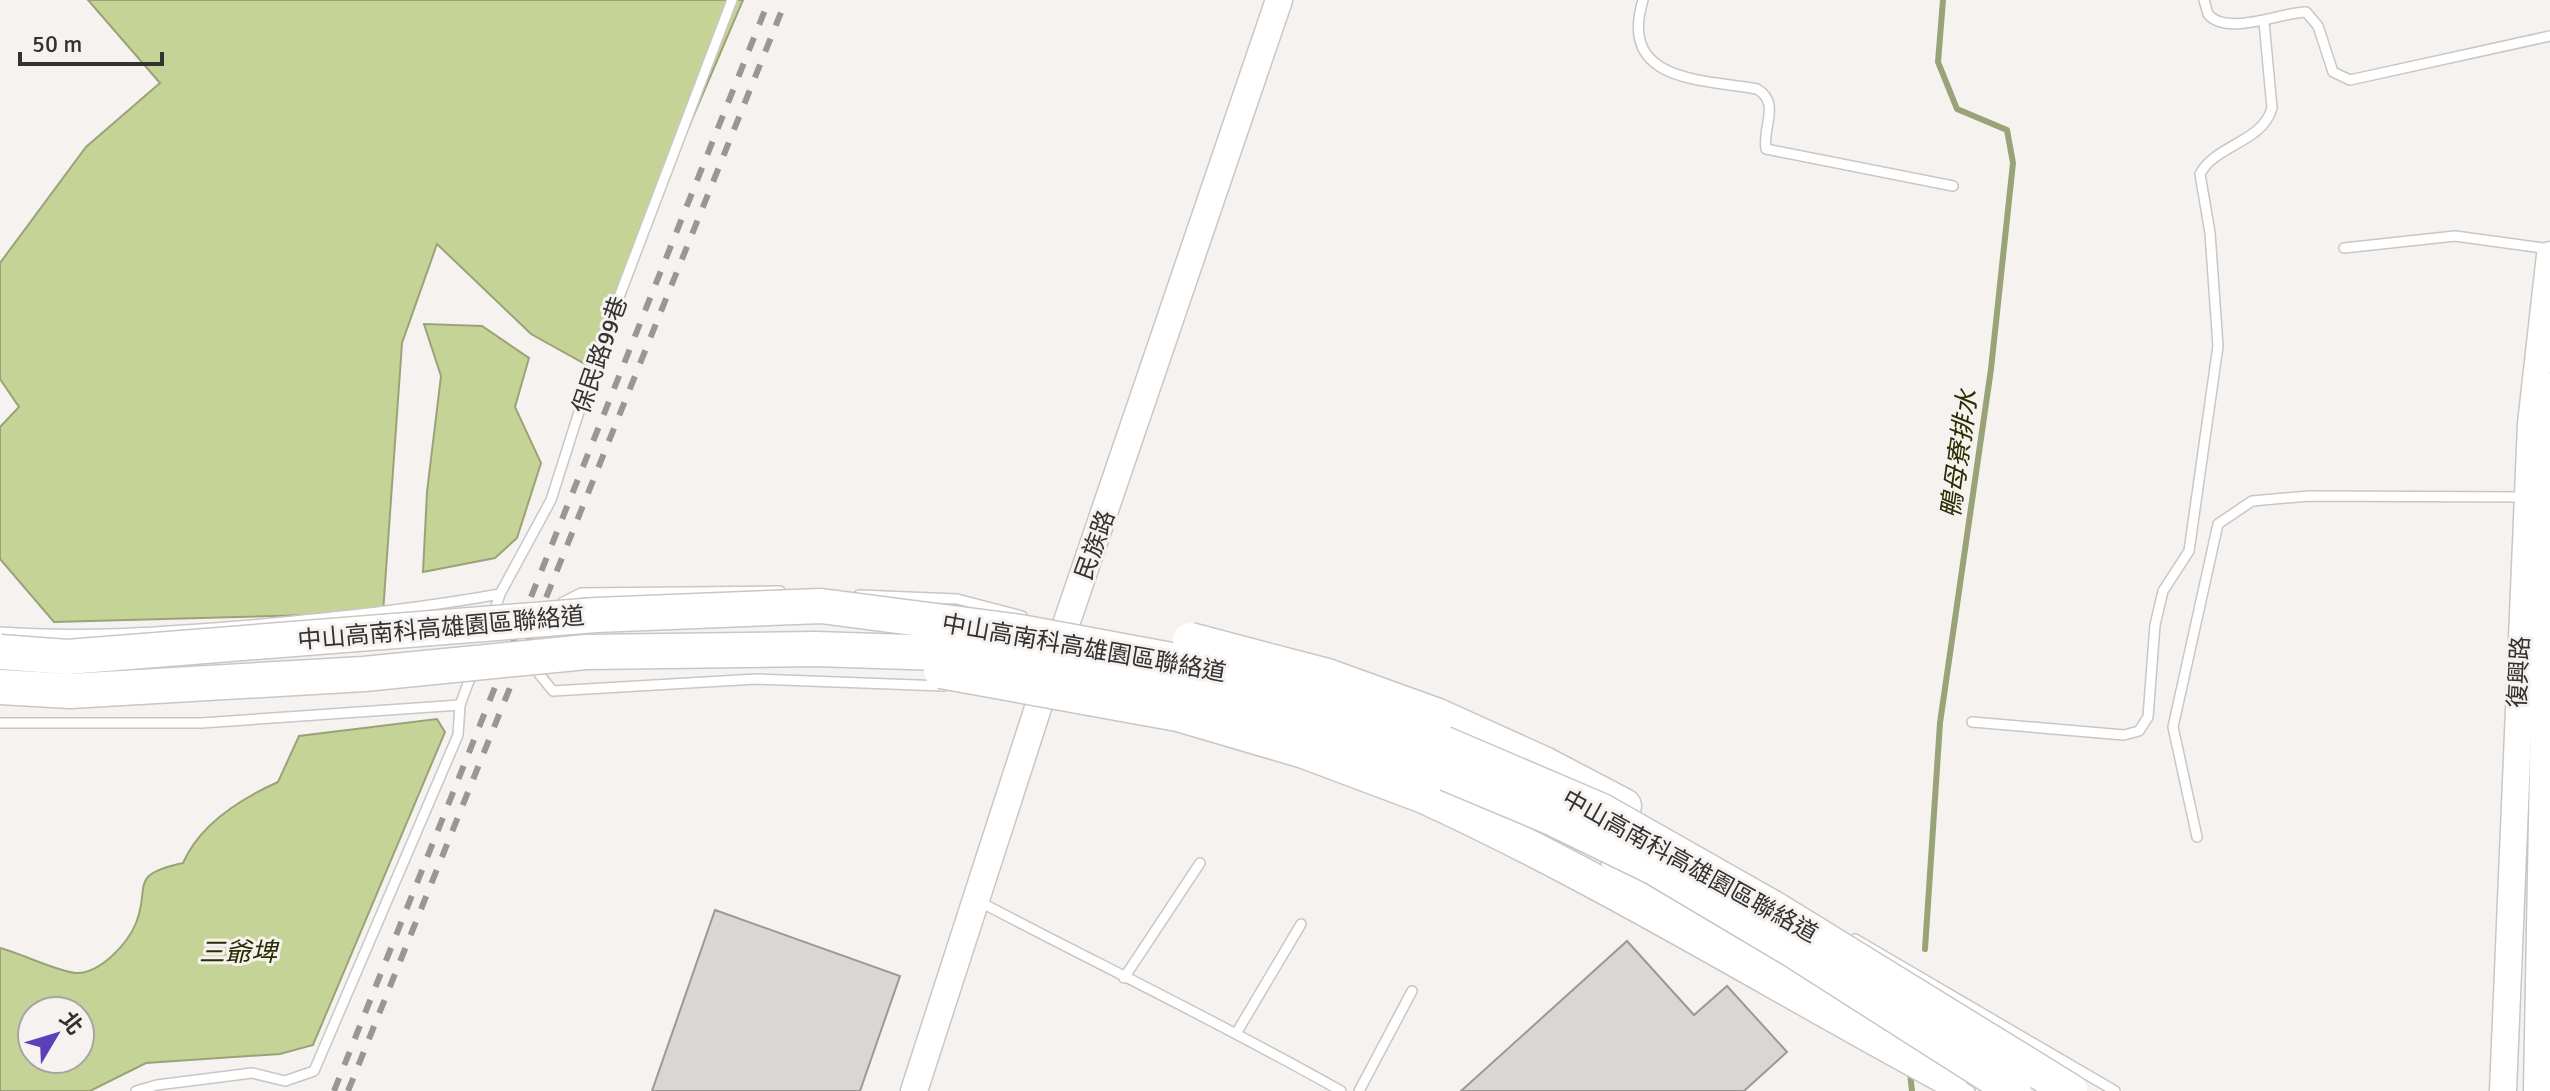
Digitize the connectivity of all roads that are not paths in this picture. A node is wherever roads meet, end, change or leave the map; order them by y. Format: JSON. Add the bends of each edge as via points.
{"nodes":[{"id":1,"x":732,"y":0,"type":"edge"},
{"id":2,"x":1279,"y":0,"type":"edge"},
{"id":3,"x":1643,"y":0,"type":"edge"},
{"id":4,"x":2204,"y":0,"type":"edge"},
{"id":5,"x":2264,"y":22,"type":"junction"},
{"id":6,"x":2550,"y":36,"type":"edge"},
{"id":7,"x":1953,"y":186,"type":"dead end"},
{"id":8,"x":2344,"y":248,"type":"dead end"},
{"id":9,"x":2550,"y":249,"type":"edge"},
{"id":10,"x":2550,"y":255,"type":"edge"},
{"id":11,"x":2550,"y":365,"type":"edge"},
{"id":12,"x":2527,"y":497,"type":"junction"},
{"id":13,"x":790,"y":592,"type":"dead end"},
{"id":14,"x":500,"y":594,"type":"junction"},
{"id":15,"x":836,"y":600,"type":"junction"},
{"id":16,"x":1034,"y":620,"type":"dead end"},
{"id":17,"x":1057,"y":626,"type":"junction"},
{"id":18,"x":553,"y":631,"type":"dead end"},
{"id":19,"x":0,"y":632,"type":"edge"},
{"id":20,"x":485,"y":636,"type":"dead end"},
{"id":21,"x":548,"y":645,"type":"dead end"},
{"id":22,"x":815,"y":649,"type":"junction"},
{"id":23,"x":0,"y":650,"type":"edge"},
{"id":24,"x":480,"y":650,"type":"dead end"},
{"id":25,"x":1055,"y":678,"type":"junction"},
{"id":26,"x":0,"y":687,"type":"edge"},
{"id":27,"x":460,"y":705,"type":"junction"},
{"id":28,"x":1227,"y":716,"type":"dead end"},
{"id":29,"x":1972,"y":722,"type":"dead end"},
{"id":30,"x":0,"y":723,"type":"edge"},
{"id":31,"x":1339,"y":751,"type":"dead end"},
{"id":32,"x":2197,"y":837,"type":"dead end"},
{"id":33,"x":1596,"y":857,"type":"dead end"},
{"id":34,"x":1200,"y":863,"type":"dead end"},
{"id":35,"x":977,"y":900,"type":"junction"},
{"id":36,"x":1791,"y":903,"type":"joint"},
{"id":37,"x":1301,"y":924,"type":"dead end"},
{"id":38,"x":1839,"y":930,"type":"dead end"},
{"id":39,"x":1124,"y":978,"type":"junction"},
{"id":40,"x":1807,"y":981,"type":"dead end"},
{"id":41,"x":1412,"y":991,"type":"dead end"},
{"id":42,"x":1859,"y":1015,"type":"dead end"},
{"id":43,"x":1237,"y":1032,"type":"junction"},
{"id":44,"x":1960,"y":1085,"type":"edge"},
{"id":45,"x":136,"y":1091,"type":"edge"},
{"id":46,"x":914,"y":1091,"type":"edge"},
{"id":47,"x":1341,"y":1091,"type":"edge"},
{"id":48,"x":1359,"y":1091,"type":"edge"},
{"id":49,"x":2014,"y":1091,"type":"edge"},
{"id":50,"x":2070,"y":1091,"type":"edge"},
{"id":51,"x":2115,"y":1091,"type":"edge"},
{"id":52,"x":2503,"y":1091,"type":"edge"},
{"id":53,"x":2537,"y":1091,"type":"edge"}],
"edges":[{"from":1,"to":14,"type":"lane","name":"保民路99巷","via":[[597,355],[551,500]]},
{"from":2,"to":17,"type":"street","name":"民族路"},
{"from":3,"to":7,"type":"lane","via":[[1636,36],[1658,67],[1767,95],[1771,106],[1766,149]]},
{"from":4,"to":5,"type":"lane","via":[[2213,20]]},
{"from":5,"to":6,"type":"lane","via":[[2306,12],[2318,26],[2333,72],[2350,80]]},
{"from":5,"to":29,"type":"lane","via":[[2269,117],[2210,160],[2200,174],[2218,346],[2189,551],[2163,591],[2155,625],[2148,717],[2139,731],[2124,735]]},
{"from":8,"to":9,"type":"lane","via":[[2455,236]]},
{"from":10,"to":12,"type":"street","name":"復興路"},
{"from":11,"to":53,"type":"street","name":"復興路"},
{"from":12,"to":32,"type":"lane","via":[[2295,497],[2252,501],[2218,524],[2173,727]]},
{"from":12,"to":52,"type":"street","name":"復興路"},
{"from":13,"to":18,"type":"lane","via":[[581,593],[563,602]]},
{"from":14,"to":19,"type":"lane","via":[[401,612],[209,629],[68,637]]},
{"from":14,"to":20,"type":"lane","name":"保民路99巷"},
{"from":15,"to":16,"type":"lane","via":[[957,599]]},
{"from":15,"to":23,"type":"highway","name":"中山高南科高雄園區聯絡道","bridge":true,"via":[[67,657]]},
{"from":15,"to":36,"type":"highway","bridge":true,"via":[[1010,608],[1198,641],[1327,676],[1438,716],[1558,771]]},
{"from":15,"to":50,"type":"highway","name":"中山高南科高雄園區聯絡道","bridge":true,"via":[[1214,668],[1438,741],[1602,811],[1773,908]]},
{"from":17,"to":25,"type":"street","name":"民族路"},
{"from":17,"to":36,"type":"lane","via":[[1250,670],[1417,724],[1572,796],[1725,876]]},
{"from":21,"to":25,"type":"lane","via":[[539,674],[553,691],[756,679],[939,686]]},
{"from":22,"to":26,"type":"highway","name":"中山高南科高雄園區聯絡道","bridge":true,"via":[[586,652],[255,680],[70,691]]},
{"from":22,"to":44,"type":"highway","bridge":true,"via":[[1178,714],[1304,751],[1424,796],[1582,872]]},
{"from":22,"to":49,"type":"highway","name":"中山高南科高雄園區聯絡道","bridge":true,"via":[[1004,655],[1204,693],[1426,765],[1653,867]]},
{"from":24,"to":27,"type":"lane"},
{"from":25,"to":35,"type":"street","name":"民族路"},
{"from":27,"to":30,"type":"lane","via":[[201,723]]},
{"from":27,"to":45,"type":"lane","via":[[458,735],[314,1071],[285,1081],[252,1073]]},
{"from":28,"to":31,"type":"lane"},
{"from":33,"to":40,"type":"lane"},
{"from":34,"to":39,"type":"lane"},
{"from":35,"to":39,"type":"lane"},
{"from":35,"to":46,"type":"street","name":"民族路"},
{"from":37,"to":43,"type":"lane"},
{"from":38,"to":51,"type":"lane"},
{"from":39,"to":43,"type":"lane"},
{"from":41,"to":48,"type":"lane"},
{"from":42,"to":44,"type":"lane"},
{"from":43,"to":47,"type":"lane"}]}
